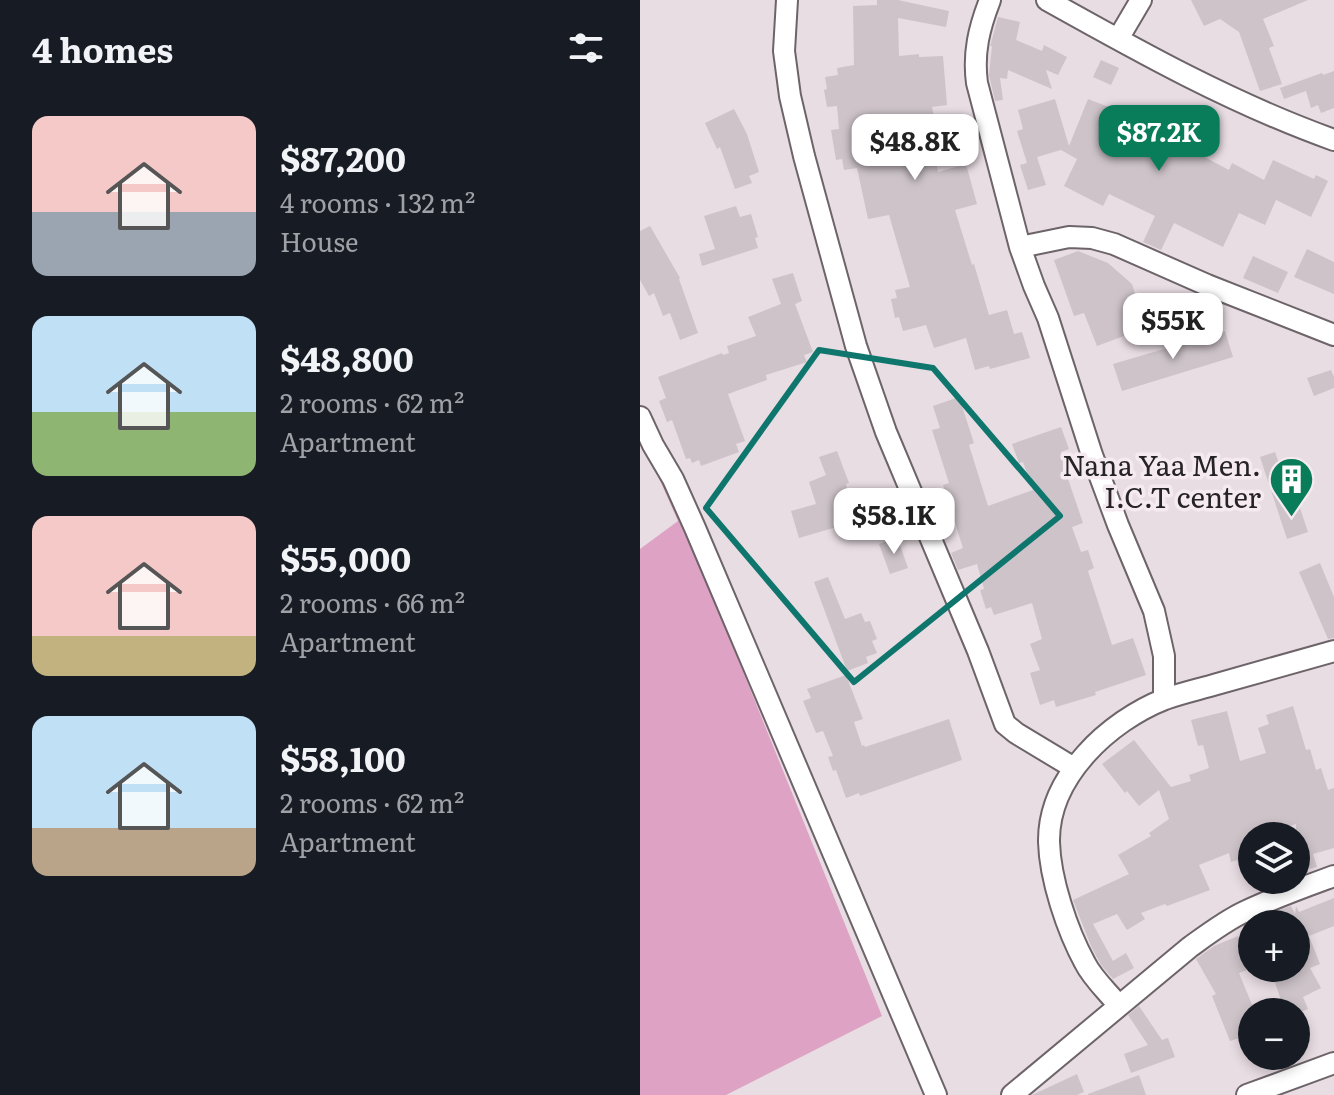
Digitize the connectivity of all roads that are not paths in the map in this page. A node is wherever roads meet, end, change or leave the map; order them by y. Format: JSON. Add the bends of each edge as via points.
{"nodes":[{"id":1,"x":787,"y":0,"type":"edge"},
{"id":2,"x":990,"y":0,"type":"edge"},
{"id":3,"x":1047,"y":0,"type":"edge"},
{"id":4,"x":1141,"y":0,"type":"edge"},
{"id":5,"x":1118,"y":39,"type":"junction"},
{"id":6,"x":1334,"y":140,"type":"edge"},
{"id":7,"x":1020,"y":247,"type":"junction"},
{"id":8,"x":1334,"y":335,"type":"edge"},
{"id":9,"x":640,"y":417,"type":"edge"},
{"id":10,"x":1334,"y":651,"type":"edge"},
{"id":11,"x":1164,"y":699,"type":"junction"},
{"id":12,"x":1074,"y":768,"type":"junction"},
{"id":13,"x":1334,"y":876,"type":"edge"},
{"id":14,"x":1119,"y":1006,"type":"junction"},
{"id":15,"x":1334,"y":1063,"type":"edge"},
{"id":16,"x":1253,"y":1094,"type":"edge"},
{"id":17,"x":936,"y":1095,"type":"edge"},
{"id":18,"x":1012,"y":1095,"type":"edge"}],
"edges":[{"from":1,"to":12,"type":"street","via":[[784,51],[790,96],[856,346],[886,432],[1005,724]]},
{"from":2,"to":7,"type":"street","via":[[976,43],[977,83]]},
{"from":3,"to":5,"type":"street"},
{"from":4,"to":5,"type":"street"},
{"from":5,"to":6,"type":"street","via":[[1286,123]]},
{"from":7,"to":8,"type":"street","via":[[1069,237],[1103,241]]},
{"from":7,"to":11,"type":"street","via":[[1092,455],[1154,611],[1164,656]]},
{"from":9,"to":17,"type":"street","via":[[695,528]]},
{"from":10,"to":11,"type":"street"},
{"from":11,"to":12,"type":"street","via":[[1124,720]]},
{"from":12,"to":14,"type":"street","via":[[1054,808],[1049,841],[1053,871],[1066,921],[1086,966]]},
{"from":13,"to":14,"type":"street","via":[[1242,913],[1190,947]]},
{"from":14,"to":18,"type":"street"},
{"from":15,"to":16,"type":"street"}]}
